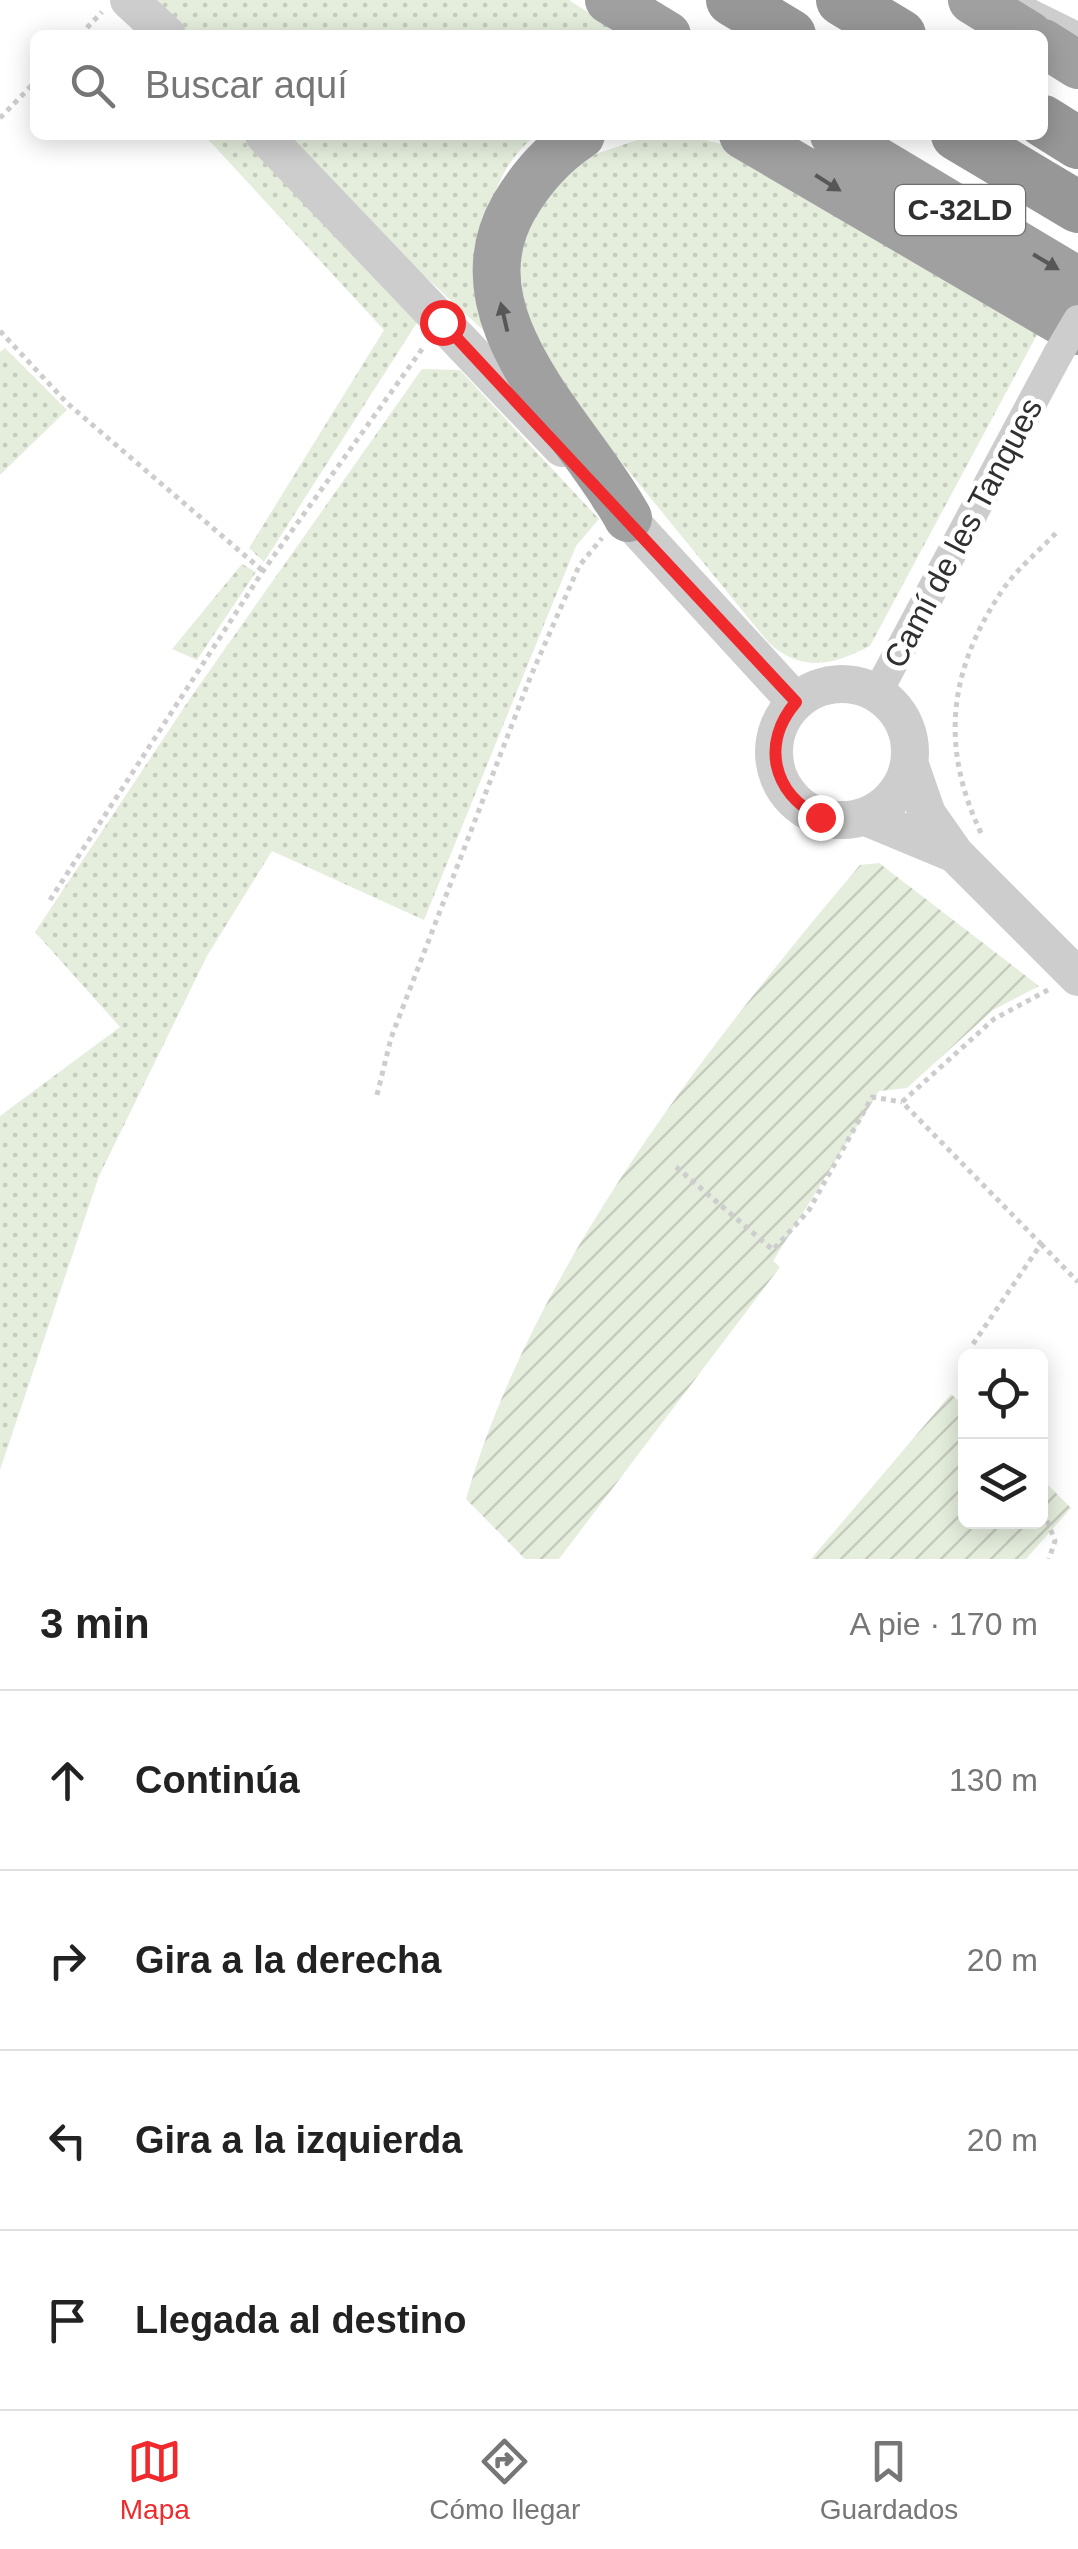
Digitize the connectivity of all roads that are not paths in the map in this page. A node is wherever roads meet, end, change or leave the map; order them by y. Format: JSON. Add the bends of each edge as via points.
{"nodes":[{"id":1,"x":129,"y":0,"type":"edge"},
{"id":2,"x":609,"y":0,"type":"edge"},
{"id":3,"x":732,"y":0,"type":"edge"},
{"id":4,"x":842,"y":0,"type":"edge"},
{"id":5,"x":972,"y":0,"type":"edge"},
{"id":6,"x":1019,"y":0,"type":"edge"},
{"id":7,"x":1078,"y":29,"type":"edge"},
{"id":8,"x":162,"y":30,"type":"edge"},
{"id":9,"x":659,"y":30,"type":"edge"},
{"id":10,"x":782,"y":30,"type":"edge"},
{"id":11,"x":892,"y":30,"type":"edge"},
{"id":12,"x":1021,"y":30,"type":"edge"},
{"id":13,"x":1048,"y":47,"type":"edge"},
{"id":14,"x":1078,"y":65,"type":"edge"},
{"id":15,"x":1048,"y":125,"type":"edge"},
{"id":16,"x":269,"y":140,"type":"edge"},
{"id":17,"x":576,"y":140,"type":"edge"},
{"id":18,"x":751,"y":140,"type":"edge"},
{"id":19,"x":842,"y":140,"type":"edge"},
{"id":20,"x":965,"y":140,"type":"edge"},
{"id":21,"x":1078,"y":142,"type":"edge"},
{"id":22,"x":1078,"y":207,"type":"edge"},
{"id":23,"x":1078,"y":281,"type":"edge"},
{"id":24,"x":1078,"y":320,"type":"edge"},
{"id":25,"x":1068,"y":343,"type":"edge"},
{"id":26,"x":628,"y":518,"type":"junction"},
{"id":27,"x":877,"y":693,"type":"junction"},
{"id":28,"x":796,"y":702,"type":"junction"},
{"id":29,"x":910,"y":765,"type":"junction"},
{"id":30,"x":866,"y":816,"type":"junction"},
{"id":31,"x":970,"y":848,"type":"junction"},
{"id":32,"x":1077,"y":976,"type":"edge"}],
"edges":[{"from":1,"to":8,"type":"street"},
{"from":2,"to":9,"type":"highway"},
{"from":3,"to":10,"type":"highway"},
{"from":4,"to":11,"type":"highway"},
{"from":5,"to":12,"type":"highway"},
{"from":6,"to":7,"type":"lane"},
{"from":13,"to":14,"type":"highway"},
{"from":15,"to":21,"type":"highway"},
{"from":16,"to":26,"type":"street"},
{"from":26,"to":17,"type":"highway","one_way":true,"via":[[530,374],[501,307],[500,248],[507,220],[527,185]]},
{"from":18,"to":25,"type":"highway","one_way":true},
{"from":19,"to":23,"type":"highway","number":"C-32LD","one_way":true},
{"from":20,"to":22,"type":"highway"},
{"from":24,"to":25,"type":"street","name":"Camí de les Tanques","bridge":true},
{"from":25,"to":27,"type":"street","name":"Camí de les Tanques"},
{"from":26,"to":28,"type":"street"},
{"from":27,"to":28,"type":"street","via":[[835,684]]},
{"from":27,"to":29,"type":"street","via":[[905,724]]},
{"from":28,"to":30,"type":"street","via":[[774,742],[784,788],[820,817]]},
{"from":29,"to":30,"type":"street","via":[[899,791]]},
{"from":29,"to":31,"type":"street","via":[[927,814]]},
{"from":30,"to":31,"type":"street"},
{"from":31,"to":32,"type":"street"}]}
